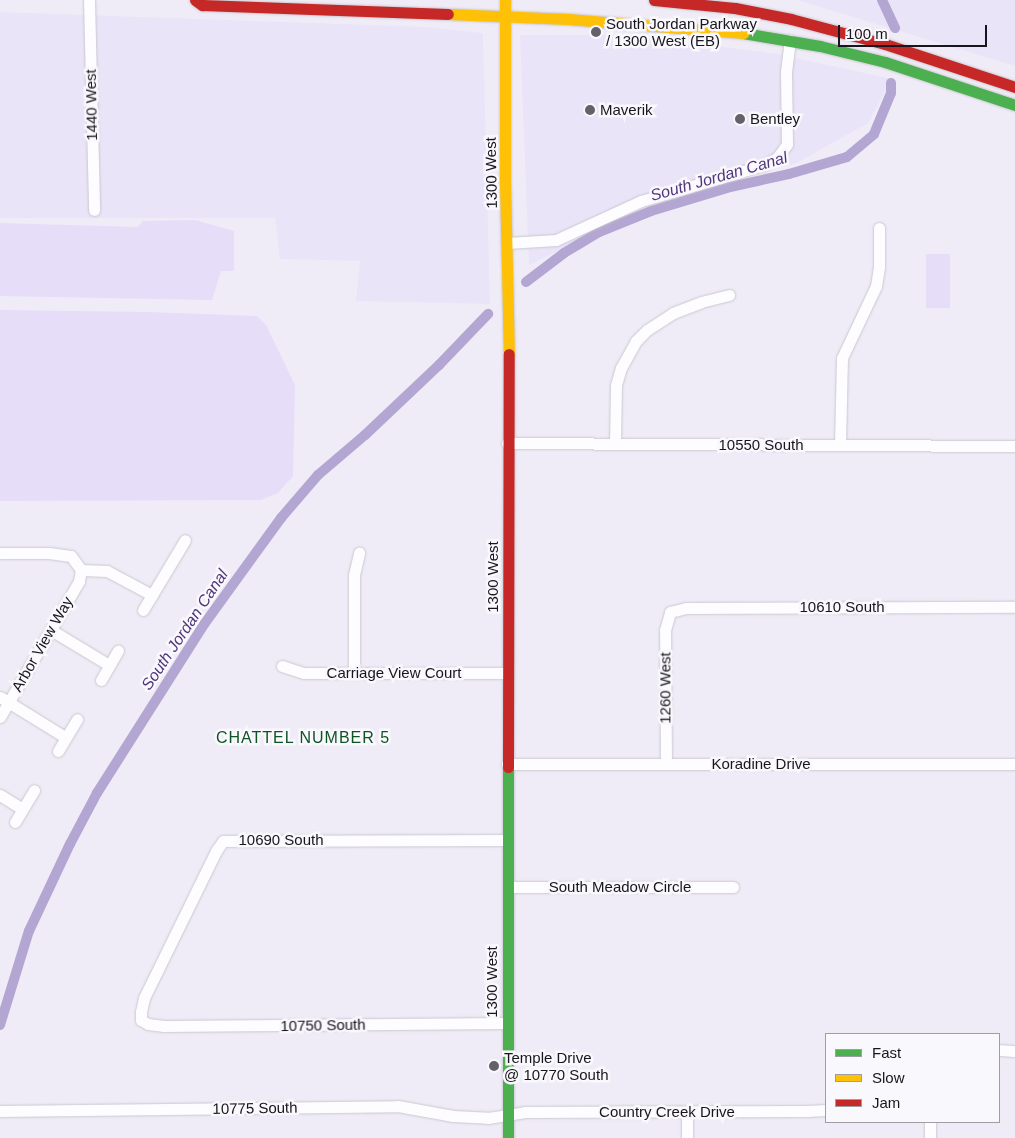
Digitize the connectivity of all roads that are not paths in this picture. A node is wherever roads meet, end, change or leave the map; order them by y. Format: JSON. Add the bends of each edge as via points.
{"nodes":[{"id":1,"x":89,"y":0,"type":"edge"},
{"id":2,"x":195,"y":0,"type":"edge"},
{"id":3,"x":505,"y":0,"type":"edge"},
{"id":4,"x":654,"y":0,"type":"edge"},
{"id":5,"x":672,"y":1,"type":"edge"},
{"id":6,"x":505,"y":16,"type":"junction"},
{"id":7,"x":790,"y":40,"type":"junction"},
{"id":8,"x":1015,"y":87,"type":"edge"},
{"id":9,"x":1015,"y":106,"type":"edge"},
{"id":10,"x":94,"y":210,"type":"dead end"},
{"id":11,"x":880,"y":228,"type":"dead end"},
{"id":12,"x":507,"y":243,"type":"junction"},
{"id":13,"x":730,"y":295,"type":"dead end"},
{"id":14,"x":508,"y":443,"type":"junction"},
{"id":15,"x":615,"y":443,"type":"junction"},
{"id":16,"x":840,"y":445,"type":"junction"},
{"id":17,"x":1015,"y":446,"type":"edge"},
{"id":18,"x":185,"y":540,"type":"dead end"},
{"id":19,"x":0,"y":553,"type":"edge"},
{"id":20,"x":359,"y":554,"type":"dead end"},
{"id":21,"x":81,"y":570,"type":"junction"},
{"id":22,"x":152,"y":595,"type":"junction"},
{"id":23,"x":1015,"y":607,"type":"edge"},
{"id":24,"x":143,"y":610,"type":"dead end"},
{"id":25,"x":670,"y":612,"type":"joint"},
{"id":26,"x":51,"y":630,"type":"junction"},
{"id":27,"x":118,"y":651,"type":"dead end"},
{"id":28,"x":109,"y":665,"type":"junction"},
{"id":29,"x":282,"y":666,"type":"dead end"},
{"id":30,"x":354,"y":673,"type":"junction"},
{"id":31,"x":508,"y":673,"type":"junction"},
{"id":32,"x":101,"y":680,"type":"dead end"},
{"id":33,"x":4,"y":700,"type":"edge"},
{"id":34,"x":0,"y":717,"type":"edge"},
{"id":35,"x":77,"y":719,"type":"dead end"},
{"id":36,"x":65,"y":737,"type":"junction"},
{"id":37,"x":58,"y":751,"type":"dead end"},
{"id":38,"x":507,"y":764,"type":"junction"},
{"id":39,"x":666,"y":764,"type":"junction"},
{"id":40,"x":1015,"y":764,"type":"edge"},
{"id":41,"x":34,"y":790,"type":"dead end"},
{"id":42,"x":0,"y":796,"type":"edge"},
{"id":43,"x":22,"y":809,"type":"junction"},
{"id":44,"x":14,"y":822,"type":"dead end"},
{"id":45,"x":507,"y":840,"type":"junction"},
{"id":46,"x":508,"y":887,"type":"junction"},
{"id":47,"x":733,"y":887,"type":"dead end"},
{"id":48,"x":141,"y":1020,"type":"joint"},
{"id":49,"x":507,"y":1023,"type":"junction"},
{"id":50,"x":1000,"y":1050,"type":"edge"},
{"id":51,"x":1015,"y":1051,"type":"edge"},
{"id":52,"x":825,"y":1110,"type":"edge"},
{"id":53,"x":0,"y":1111,"type":"edge"},
{"id":54,"x":687,"y":1112,"type":"junction"},
{"id":55,"x":508,"y":1114,"type":"junction"},
{"id":56,"x":930,"y":1123,"type":"edge"},
{"id":57,"x":508,"y":1138,"type":"edge"},
{"id":58,"x":687,"y":1138,"type":"edge"},
{"id":59,"x":930,"y":1138,"type":"edge"}],
"edges":[{"from":1,"to":10,"type":"street","name":"1440 West"},
{"from":2,"to":6,"type":"main road","via":[[202,5]]},
{"from":3,"to":6,"type":"main road","name":"1300 West"},
{"from":4,"to":5,"type":"main road"},
{"from":5,"to":8,"type":"main road","via":[[735,8],[837,30]]},
{"from":6,"to":7,"type":"main road","via":[[717,29]]},
{"from":6,"to":12,"type":"main road","name":"1300 West"},
{"from":7,"to":9,"type":"main road","via":[[885,62]]},
{"from":7,"to":12,"type":"street","via":[[786,72],[787,144],[777,158],[764,165],[641,200],[556,240]]},
{"from":11,"to":16,"type":"street","via":[[880,267],[876,286],[842,358]]},
{"from":12,"to":14,"type":"main road","name":"1300 West"},
{"from":13,"to":15,"type":"street","via":[[673,313],[636,341],[616,385]]},
{"from":14,"to":15,"type":"street","name":"10550 South"},
{"from":14,"to":31,"type":"main road","name":"1300 West"},
{"from":15,"to":16,"type":"street","name":"10550 South"},
{"from":16,"to":17,"type":"street","name":"10550 South"},
{"from":18,"to":22,"type":"street"},
{"from":19,"to":21,"type":"street","via":[[71,556]]},
{"from":20,"to":30,"type":"street","via":[[354,575]]},
{"from":21,"to":22,"type":"street","via":[[107,571]]},
{"from":21,"to":26,"type":"street","name":"Arbor View Way","via":[[79,581]]},
{"from":22,"to":24,"type":"street"},
{"from":23,"to":25,"type":"street","name":"10610 South","via":[[686,608]]},
{"from":25,"to":39,"type":"street","name":"1260 West","via":[[665,630]]},
{"from":26,"to":28,"type":"street"},
{"from":26,"to":33,"type":"street","name":"Arbor View Way"},
{"from":27,"to":28,"type":"street"},
{"from":28,"to":32,"type":"street"},
{"from":29,"to":30,"type":"street","name":"Carriage View Court","via":[[304,673]]},
{"from":30,"to":31,"type":"street","name":"Carriage View Court"},
{"from":31,"to":38,"type":"main road","name":"1300 West"},
{"from":33,"to":34,"type":"street","name":"Arbor View Way"},
{"from":33,"to":36,"type":"street"},
{"from":35,"to":36,"type":"street"},
{"from":36,"to":37,"type":"street"},
{"from":38,"to":39,"type":"street","name":"Koradine Drive"},
{"from":38,"to":45,"type":"main road","name":"1300 West"},
{"from":39,"to":40,"type":"street","name":"Koradine Drive"},
{"from":41,"to":43,"type":"street"},
{"from":42,"to":43,"type":"street"},
{"from":43,"to":44,"type":"street"},
{"from":45,"to":46,"type":"main road","name":"1300 West"},
{"from":45,"to":48,"type":"street","name":"10690 South","via":[[223,841],[144,998]]},
{"from":46,"to":47,"type":"street","name":"South Meadow Circle"},
{"from":46,"to":49,"type":"main road","name":"1300 West"},
{"from":48,"to":49,"type":"street","name":"10750 South","via":[[164,1026]]},
{"from":49,"to":55,"type":"main road","name":"1300 West"},
{"from":50,"to":51,"type":"street"},
{"from":52,"to":54,"type":"street","name":"Country Creek Drive"},
{"from":53,"to":55,"type":"street","name":"10775 South","via":[[398,1106],[470,1118]]},
{"from":54,"to":55,"type":"street","name":"Country Creek Drive"},
{"from":54,"to":58,"type":"street"},
{"from":55,"to":57,"type":"main road","name":"1300 West"},
{"from":56,"to":59,"type":"street"}]}
